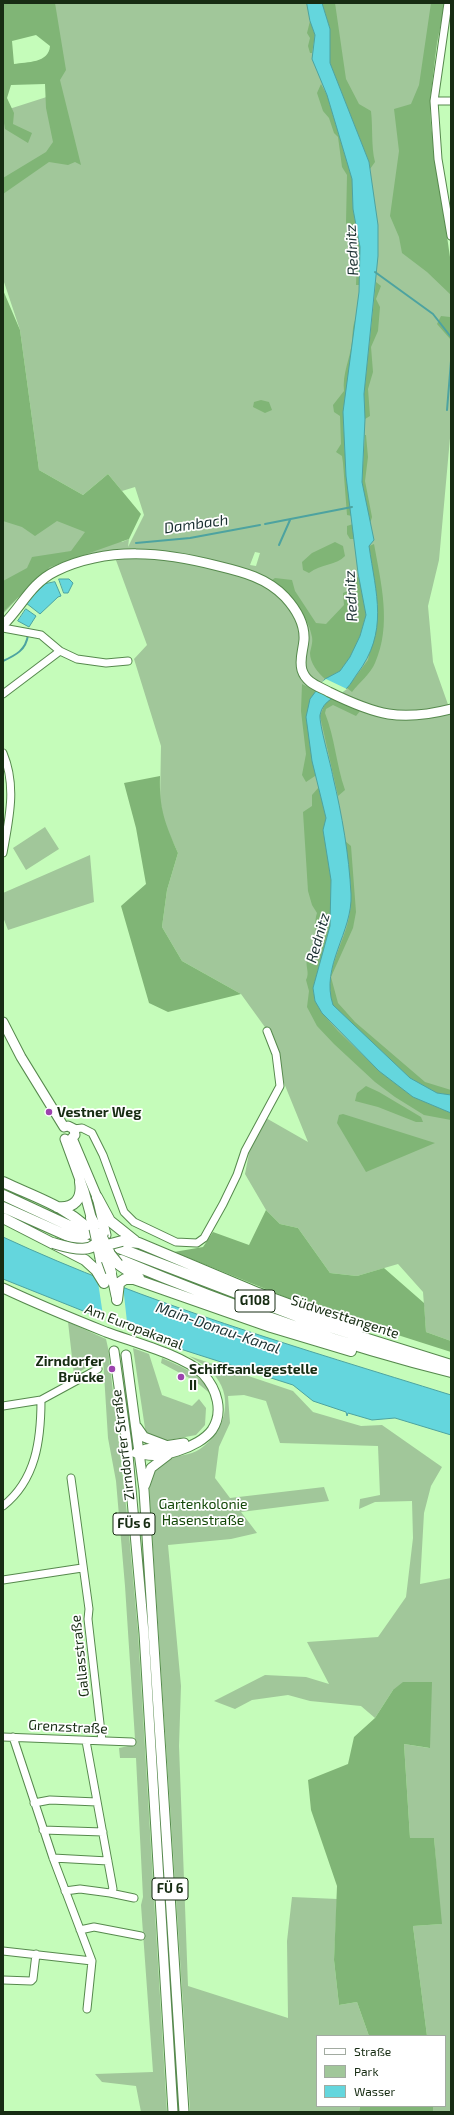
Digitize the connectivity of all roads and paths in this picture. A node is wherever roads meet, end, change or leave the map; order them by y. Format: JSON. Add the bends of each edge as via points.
{"nodes":[{"id":1,"x":448,"y":3,"type":"edge"},
{"id":2,"x":434,"y":101,"type":"junction"},
{"id":3,"x":451,"y":101,"type":"edge"},
{"id":4,"x":451,"y":236,"type":"edge"},
{"id":5,"x":3,"y":624,"type":"edge"},
{"id":6,"x":3,"y":628,"type":"edge"},
{"id":7,"x":60,"y":651,"type":"junction"},
{"id":8,"x":128,"y":661,"type":"dead end"},
{"id":9,"x":3,"y":694,"type":"edge"},
{"id":10,"x":451,"y":709,"type":"edge"},
{"id":11,"x":3,"y":753,"type":"edge"},
{"id":12,"x":3,"y":852,"type":"edge"},
{"id":13,"x":3,"y":1022,"type":"edge"},
{"id":14,"x":267,"y":1031,"type":"dead end"},
{"id":15,"x":70,"y":1136,"type":"junction"},
{"id":16,"x":3,"y":1182,"type":"edge"},
{"id":17,"x":80,"y":1182,"type":"junction"},
{"id":18,"x":3,"y":1195,"type":"edge"},
{"id":19,"x":97,"y":1197,"type":"junction"},
{"id":20,"x":55,"y":1206,"type":"junction"},
{"id":21,"x":3,"y":1207,"type":"edge"},
{"id":22,"x":3,"y":1218,"type":"edge"},
{"id":23,"x":98,"y":1238,"type":"junction"},
{"id":24,"x":52,"y":1242,"type":"junction"},
{"id":25,"x":139,"y":1243,"type":"junction"},
{"id":26,"x":120,"y":1245,"type":"junction"},
{"id":27,"x":121,"y":1260,"type":"dead end"},
{"id":28,"x":111,"y":1272,"type":"joint"},
{"id":29,"x":144,"y":1282,"type":"junction"},
{"id":30,"x":104,"y":1283,"type":"joint"},
{"id":31,"x":3,"y":1288,"type":"edge"},
{"id":32,"x":117,"y":1300,"type":"joint"},
{"id":33,"x":394,"y":1348,"type":"junction"},
{"id":34,"x":114,"y":1351,"type":"dead end"},
{"id":35,"x":126,"y":1355,"type":"dead end"},
{"id":36,"x":420,"y":1364,"type":"junction"},
{"id":37,"x":451,"y":1365,"type":"edge"},
{"id":38,"x":98,"y":1370,"type":"dead end"},
{"id":39,"x":451,"y":1372,"type":"edge"},
{"id":40,"x":41,"y":1400,"type":"junction"},
{"id":41,"x":3,"y":1406,"type":"edge"},
{"id":42,"x":135,"y":1424,"type":"junction"},
{"id":43,"x":169,"y":1450,"type":"junction"},
{"id":44,"x":138,"y":1452,"type":"junction"},
{"id":45,"x":129,"y":1466,"type":"junction"},
{"id":46,"x":71,"y":1478,"type":"dead end"},
{"id":47,"x":144,"y":1490,"type":"junction"},
{"id":48,"x":3,"y":1506,"type":"edge"},
{"id":49,"x":82,"y":1568,"type":"junction"},
{"id":50,"x":3,"y":1580,"type":"edge"},
{"id":51,"x":156,"y":1666,"type":"joint"},
{"id":52,"x":146,"y":1670,"type":"joint"},
{"id":53,"x":3,"y":1737,"type":"edge"},
{"id":54,"x":13,"y":1737,"type":"junction"},
{"id":55,"x":86,"y":1741,"type":"junction"},
{"id":56,"x":102,"y":1741,"type":"junction"},
{"id":57,"x":132,"y":1742,"type":"dead end"},
{"id":58,"x":97,"y":1802,"type":"junction"},
{"id":59,"x":34,"y":1803,"type":"junction"},
{"id":60,"x":43,"y":1830,"type":"junction"},
{"id":61,"x":103,"y":1832,"type":"junction"},
{"id":62,"x":53,"y":1858,"type":"junction"},
{"id":63,"x":108,"y":1861,"type":"junction"},
{"id":64,"x":65,"y":1891,"type":"junction"},
{"id":65,"x":110,"y":1893,"type":"junction"},
{"id":66,"x":134,"y":1898,"type":"dead end"},
{"id":67,"x":80,"y":1930,"type":"junction"},
{"id":68,"x":141,"y":1936,"type":"dead end"},
{"id":69,"x":3,"y":1951,"type":"edge"},
{"id":70,"x":36,"y":1954,"type":"junction"},
{"id":71,"x":92,"y":1961,"type":"junction"},
{"id":72,"x":3,"y":1980,"type":"edge"},
{"id":73,"x":87,"y":2009,"type":"dead end"},
{"id":74,"x":172,"y":2112,"type":"edge"},
{"id":75,"x":184,"y":2112,"type":"edge"}],
"edges":[{"from":1,"to":2,"type":"street"},
{"from":2,"to":3,"type":"street"},
{"from":2,"to":4,"type":"street","via":[[438,158]]},
{"from":5,"to":10,"type":"main road","via":[[32,588],[67,566],[95,558],[134,553],[180,557],[254,576],[284,596],[302,624],[302,671],[307,680],[317,686],[375,712],[399,716]]},
{"from":6,"to":7,"type":"street","via":[[41,635]]},
{"from":7,"to":8,"type":"street","via":[[77,659],[94,662]]},
{"from":7,"to":9,"type":"street"},
{"from":11,"to":12,"type":"street","via":[[9,769],[12,797]]},
{"from":13,"to":15,"type":"main road","via":[[21,1057],[64,1127],[70,1126]]},
{"from":14,"to":15,"type":"street","via":[[276,1054],[280,1086],[245,1151],[223,1204],[204,1238],[197,1243],[176,1242],[134,1222],[124,1212],[92,1133],[82,1128]]},
{"from":15,"to":17,"type":"main road"},
{"from":15,"to":19,"type":"main road"},
{"from":16,"to":20,"type":"highway"},
{"from":17,"to":20,"type":"highway","via":[[81,1194],[76,1202],[66,1207]]},
{"from":17,"to":23,"type":"main road"},
{"from":18,"to":23,"type":"highway"},
{"from":19,"to":23,"type":"main road"},
{"from":19,"to":25,"type":"highway","via":[[110,1221]]},
{"from":20,"to":23,"type":"highway"},
{"from":21,"to":23,"type":"highway"},
{"from":22,"to":24,"type":"highway"},
{"from":23,"to":24,"type":"highway","bridge":true,"via":[[82,1250]]},
{"from":23,"to":26,"type":"highway","bridge":true},
{"from":23,"to":28,"type":"highway","bridge":true},
{"from":23,"to":29,"type":"highway","bridge":true,"via":[[118,1264]]},
{"from":23,"to":30,"type":"main road"},
{"from":24,"to":30,"type":"highway","bridge":true,"via":[[88,1262],[99,1273]]},
{"from":25,"to":26,"type":"highway"},
{"from":25,"to":33,"type":"highway","via":[[258,1293],[371,1335]]},
{"from":26,"to":33,"type":"highway","name":"Südwesttangente","number":"G108","via":[[286,1312]]},
{"from":27,"to":36,"type":"highway","name":"Südwesttangente","number":"G108","via":[[227,1302]]},
{"from":28,"to":32,"type":"main road"},
{"from":29,"to":32,"type":"highway","via":[[129,1278],[121,1280]]},
{"from":29,"to":36,"type":"highway","via":[[333,1346],[393,1363]]},
{"from":31,"to":43,"type":"main road","name":"Am Europakanal","via":[[92,1326],[167,1354],[202,1374],[216,1396],[218,1413],[212,1429],[186,1448]]},
{"from":33,"to":37,"type":"highway","name":"Südwesttangente","number":"G108"},
{"from":34,"to":45,"type":"main road","name":"Zirndorfer Straße"},
{"from":35,"to":42,"type":"main road","name":"Zirndorfer Straße"},
{"from":36,"to":39,"type":"highway","name":"Südwesttangente","number":"G108"},
{"from":38,"to":40,"type":"street"},
{"from":40,"to":41,"type":"street"},
{"from":40,"to":48,"type":"street","via":[[40,1439],[36,1457],[14,1497]]},
{"from":42,"to":43,"type":"main road","via":[[144,1437]]},
{"from":42,"to":44,"type":"main road","name":"Zirndorfer Straße","number":"FÜs 6"},
{"from":43,"to":44,"type":"main road","name":"Am Europakanal","via":[[147,1456]]},
{"from":43,"to":47,"type":"main road","via":[[151,1468]]},
{"from":44,"to":45,"type":"main road","via":[[131,1459]]},
{"from":44,"to":47,"type":"main road","name":"Zirndorfer Straße","number":"FÜs 6"},
{"from":45,"to":52,"type":"main road","name":"Zirndorfer Straße","number":"FÜs 6"},
{"from":46,"to":49,"type":"street","name":"Gallasstraße"},
{"from":47,"to":51,"type":"main road","name":"Zirndorfer Straße","number":"FÜs 6"},
{"from":49,"to":50,"type":"street"},
{"from":49,"to":56,"type":"street","name":"Gallasstraße","via":[[89,1609]]},
{"from":51,"to":75,"type":"main road","number":"FÜ 6"},
{"from":52,"to":74,"type":"main road","number":"FÜ 6"},
{"from":53,"to":54,"type":"street","name":"Grenzstraße"},
{"from":54,"to":55,"type":"street","name":"Grenzstraße"},
{"from":54,"to":59,"type":"street"},
{"from":55,"to":56,"type":"street","name":"Grenzstraße"},
{"from":55,"to":58,"type":"street"},
{"from":56,"to":57,"type":"street","name":"Grenzstraße"},
{"from":58,"to":59,"type":"street","via":[[50,1800]]},
{"from":58,"to":61,"type":"street"},
{"from":59,"to":60,"type":"street"},
{"from":60,"to":61,"type":"street"},
{"from":60,"to":62,"type":"street"},
{"from":61,"to":63,"type":"street"},
{"from":62,"to":63,"type":"street"},
{"from":62,"to":64,"type":"street"},
{"from":63,"to":65,"type":"street","via":[[113,1889]]},
{"from":64,"to":65,"type":"street","via":[[80,1889]]},
{"from":64,"to":67,"type":"street"},
{"from":65,"to":66,"type":"street"},
{"from":67,"to":68,"type":"street","via":[[94,1927]]},
{"from":67,"to":71,"type":"street"},
{"from":69,"to":70,"type":"street"},
{"from":70,"to":71,"type":"street"},
{"from":70,"to":72,"type":"street","via":[[31,1981]]},
{"from":71,"to":73,"type":"street"}]}
